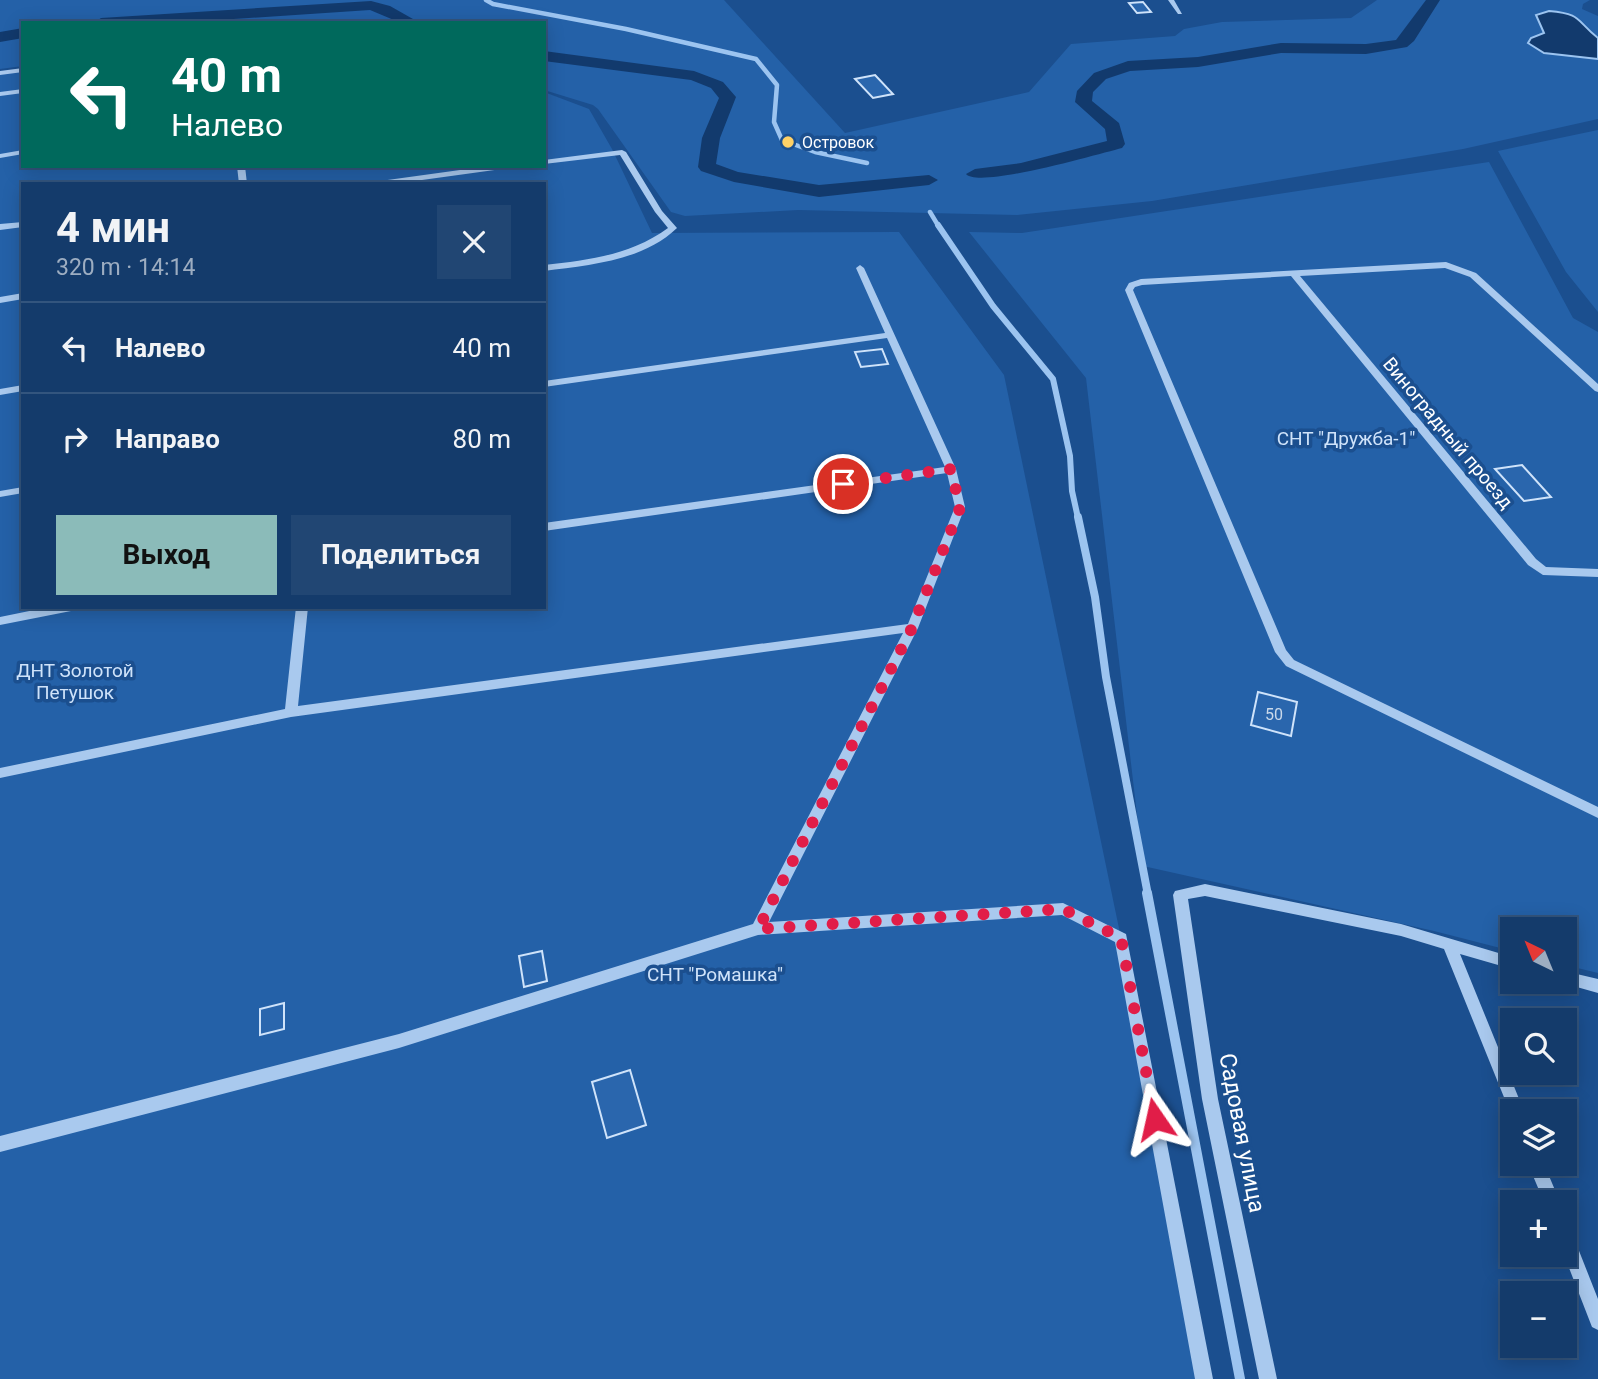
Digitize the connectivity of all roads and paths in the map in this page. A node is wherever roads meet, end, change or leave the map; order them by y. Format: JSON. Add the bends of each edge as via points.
{"nodes":[{"id":1,"x":1171,"y":0,"type":"edge"},
{"id":2,"x":1180,"y":13,"type":"dead end"},
{"id":3,"x":21,"y":70,"type":"edge"},
{"id":4,"x":0,"y":73,"type":"edge"},
{"id":5,"x":21,"y":91,"type":"edge"},
{"id":6,"x":0,"y":94,"type":"edge"},
{"id":7,"x":21,"y":152,"type":"edge"},
{"id":8,"x":0,"y":156,"type":"edge"},
{"id":9,"x":546,"y":162,"type":"edge"},
{"id":10,"x":494,"y":168,"type":"edge"},
{"id":11,"x":388,"y":182,"type":"edge"},
{"id":12,"x":21,"y":224,"type":"edge"},
{"id":13,"x":0,"y":227,"type":"edge"},
{"id":14,"x":546,"y":268,"type":"edge"},
{"id":15,"x":860,"y":268,"type":"dead end"},
{"id":16,"x":1293,"y":273,"type":"junction"},
{"id":17,"x":21,"y":296,"type":"edge"},
{"id":18,"x":0,"y":300,"type":"edge"},
{"id":19,"x":889,"y":335,"type":"junction"},
{"id":20,"x":546,"y":384,"type":"edge"},
{"id":21,"x":21,"y":388,"type":"edge"},
{"id":22,"x":1598,"y":389,"type":"edge"},
{"id":23,"x":0,"y":392,"type":"edge"},
{"id":24,"x":951,"y":469,"type":"junction"},
{"id":25,"x":21,"y":490,"type":"edge"},
{"id":26,"x":0,"y":494,"type":"edge"},
{"id":27,"x":546,"y":527,"type":"edge"},
{"id":28,"x":1598,"y":573,"type":"edge"},
{"id":29,"x":61,"y":609,"type":"edge"},
{"id":30,"x":302,"y":609,"type":"edge"},
{"id":31,"x":0,"y":621,"type":"edge"},
{"id":32,"x":912,"y":628,"type":"junction"},
{"id":33,"x":291,"y":712,"type":"junction"},
{"id":34,"x":0,"y":774,"type":"edge"},
{"id":35,"x":1598,"y":813,"type":"edge"},
{"id":36,"x":758,"y":929,"type":"junction"},
{"id":37,"x":1450,"y":946,"type":"junction"},
{"id":38,"x":1500,"y":960,"type":"edge"},
{"id":39,"x":1577,"y":980,"type":"edge"},
{"id":40,"x":1598,"y":986,"type":"edge"},
{"id":41,"x":1511,"y":1099,"type":"edge"},
{"id":42,"x":0,"y":1144,"type":"edge"},
{"id":43,"x":1577,"y":1267,"type":"edge"},
{"id":44,"x":1598,"y":1321,"type":"edge"},
{"id":45,"x":1204,"y":1379,"type":"edge"},
{"id":46,"x":1268,"y":1379,"type":"edge"}],
"edges":[{"from":1,"to":2,"type":"street"},
{"from":3,"to":4,"type":"street"},
{"from":5,"to":6,"type":"street"},
{"from":7,"to":8,"type":"street"},
{"from":9,"to":14,"type":"street","via":[[622,152],[673,228],[627,255]]},
{"from":10,"to":11,"type":"street"},
{"from":12,"to":13,"type":"street"},
{"from":15,"to":19,"type":"street"},
{"from":16,"to":22,"type":"street","via":[[1446,265],[1462,269]]},
{"from":16,"to":28,"type":"street","name":"Виноградный проезд","via":[[1532,562],[1543,571]]},
{"from":16,"to":35,"type":"street","via":[[1141,282],[1129,290],[1280,652],[1308,674]]},
{"from":17,"to":18,"type":"street"},
{"from":19,"to":20,"type":"street"},
{"from":19,"to":24,"type":"street"},
{"from":21,"to":23,"type":"street"},
{"from":24,"to":27,"type":"street"},
{"from":24,"to":32,"type":"street","via":[[960,508]]},
{"from":25,"to":26,"type":"street"},
{"from":29,"to":31,"type":"street"},
{"from":30,"to":33,"type":"street"},
{"from":32,"to":33,"type":"street"},
{"from":32,"to":36,"type":"street"},
{"from":33,"to":34,"type":"street"},
{"from":36,"to":42,"type":"street","via":[[398,1041]]},
{"from":36,"to":45,"type":"street","via":[[1063,909],[1121,938]]},
{"from":37,"to":38,"type":"street"},
{"from":37,"to":41,"type":"street"},
{"from":37,"to":46,"type":"street","name":"Садовая улица","via":[[1401,930],[1205,890],[1180,895],[1210,1100]]},
{"from":39,"to":40,"type":"street"},
{"from":43,"to":44,"type":"street"}]}
